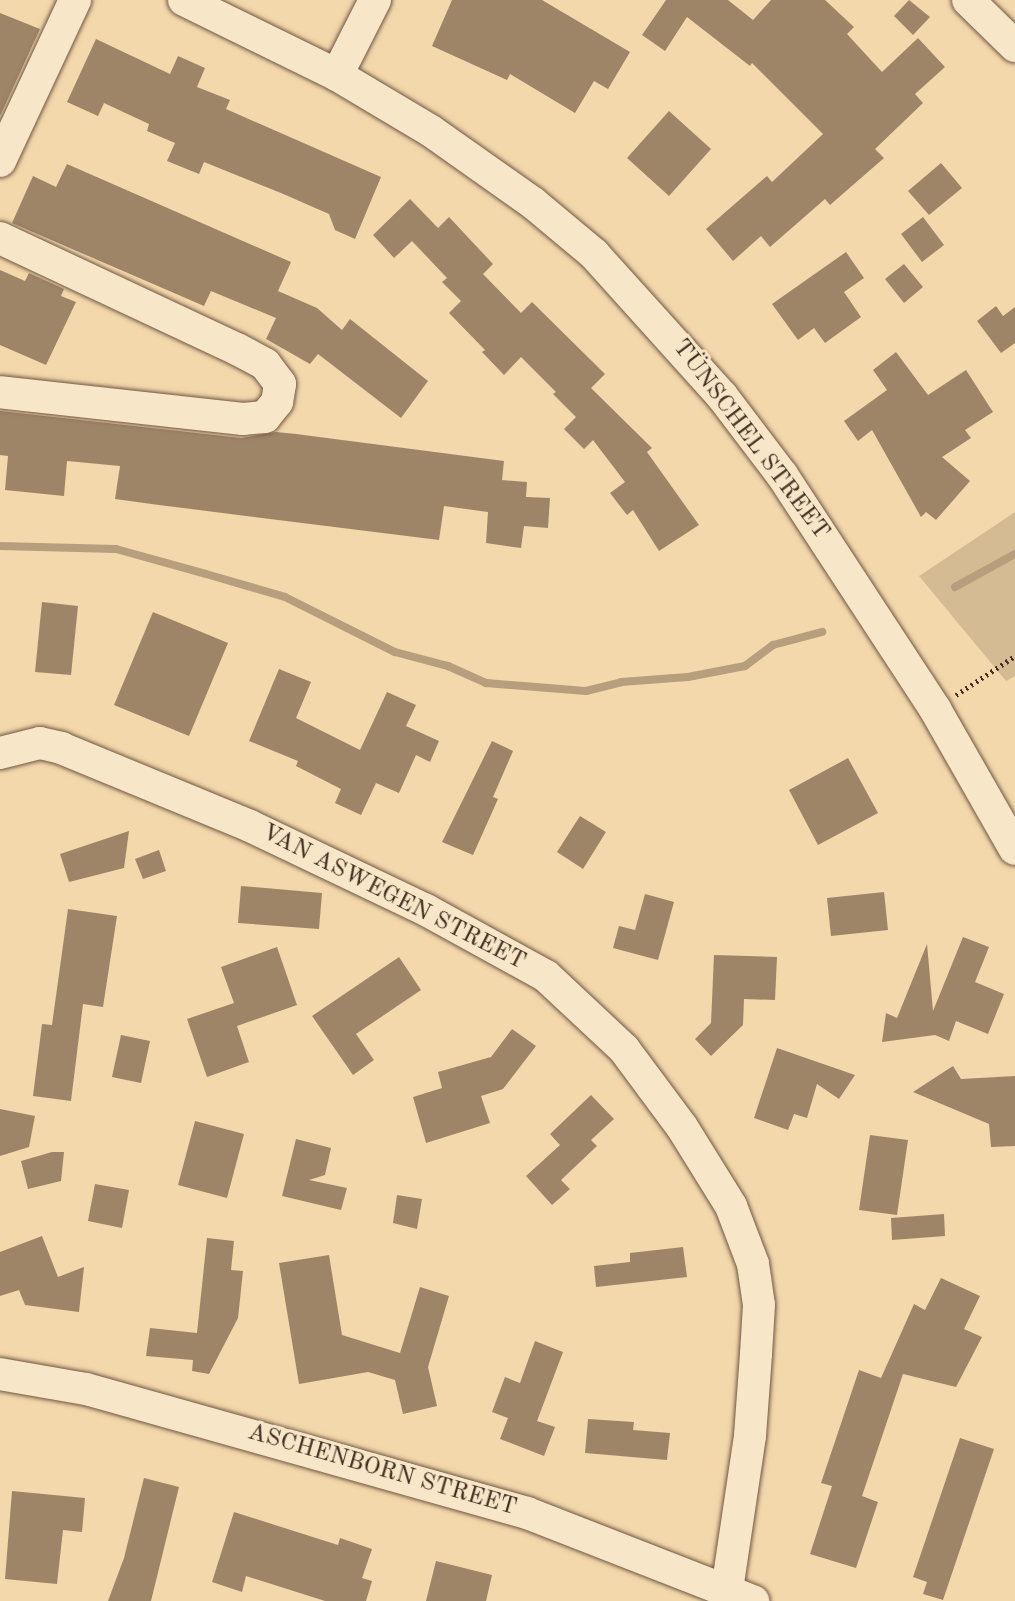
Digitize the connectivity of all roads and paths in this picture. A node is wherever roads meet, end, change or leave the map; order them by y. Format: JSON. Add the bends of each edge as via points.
{"nodes":[{"id":1,"x":75,"y":0,"type":"edge"},
{"id":2,"x":184,"y":0,"type":"edge"},
{"id":3,"x":375,"y":0,"type":"edge"},
{"id":4,"x":968,"y":0,"type":"edge"},
{"id":5,"x":1015,"y":46,"type":"edge"},
{"id":6,"x":337,"y":75,"type":"junction"},
{"id":7,"x":0,"y":161,"type":"edge"},
{"id":8,"x":0,"y":238,"type":"edge"},
{"id":9,"x":0,"y":392,"type":"edge"},
{"id":10,"x":1015,"y":656,"type":"edge"},
{"id":11,"x":935,"y":709,"type":"junction"},
{"id":12,"x":0,"y":753,"type":"edge"},
{"id":13,"x":1015,"y":849,"type":"edge"},
{"id":14,"x":0,"y":1374,"type":"edge"},
{"id":15,"x":740,"y":1596,"type":"edge"}],
"edges":[{"from":1,"to":7,"type":"street"},
{"from":2,"to":6,"type":"street","name":"TÜNSCHEL STREET"},
{"from":3,"to":6,"type":"street"},
{"from":4,"to":5,"type":"street"},
{"from":6,"to":11,"type":"street","name":"TÜNSCHEL STREET","via":[[431,131],[533,203],[594,254],[662,325],[782,475]]},
{"from":8,"to":9,"type":"street","via":[[237,349],[265,364],[280,384],[277,402],[265,417],[243,419]]},
{"from":10,"to":11,"type":"path"},
{"from":11,"to":13,"type":"street","name":"TÜNSCHEL STREET"},
{"from":12,"to":15,"type":"street","name":"VAN ASWEGEN STREET","via":[[40,743],[61,748],[263,832],[426,910],[546,976],[624,1049],[682,1127],[731,1206],[753,1264],[759,1305]]},
{"from":14,"to":15,"type":"street","name":"ASCHENBORN STREET","via":[[86,1389],[512,1509]]}]}
